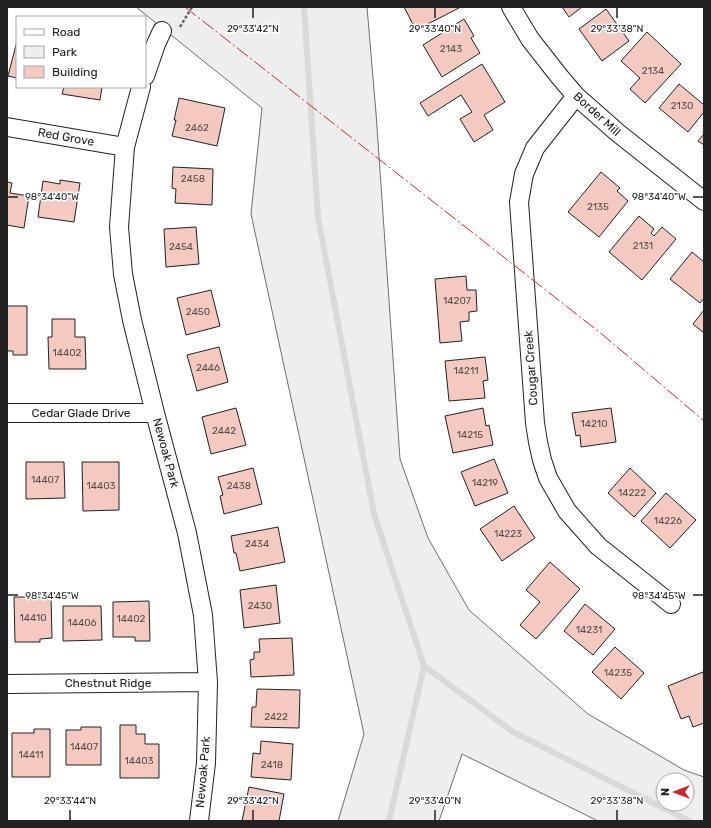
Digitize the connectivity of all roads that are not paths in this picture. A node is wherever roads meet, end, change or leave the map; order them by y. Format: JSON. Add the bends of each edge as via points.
{"nodes":[{"id":1,"x":511,"y":7,"type":"edge"},
{"id":2,"x":162,"y":31,"type":"dead end"},
{"id":3,"x":146,"y":73,"type":"edge"},
{"id":4,"x":141,"y":88,"type":"edge"},
{"id":5,"x":576,"y":96,"type":"junction"},
{"id":6,"x":7,"y":127,"type":"edge"},
{"id":7,"x":125,"y":147,"type":"junction"},
{"id":8,"x":704,"y":201,"type":"edge"},
{"id":9,"x":7,"y":413,"type":"edge"},
{"id":10,"x":155,"y":413,"type":"junction"},
{"id":11,"x":671,"y":604,"type":"dead end"},
{"id":12,"x":208,"y":682,"type":"junction"},
{"id":13,"x":7,"y":684,"type":"edge"},
{"id":14,"x":199,"y":821,"type":"edge"}],
"edges":[{"from":1,"to":5,"type":"street","name":"Border Mill","via":[[530,39]]},
{"from":2,"to":3,"type":"street"},
{"from":4,"to":7,"type":"street","name":"Newoak Park"},
{"from":5,"to":8,"type":"street","name":"Border Mill"},
{"from":5,"to":11,"type":"street","name":"Cougar Creek","via":[[535,148],[524,174],[519,202],[538,442],[548,478],[567,511],[598,546]]},
{"from":6,"to":7,"type":"street","name":"Red Grove"},
{"from":7,"to":10,"type":"street","name":"Newoak Park","via":[[119,227],[123,274]]},
{"from":9,"to":10,"type":"street","name":"Cedar Glade Drive"},
{"from":10,"to":12,"type":"street","name":"Newoak Park","via":[[187,533],[203,615]]},
{"from":12,"to":13,"type":"street","name":"Chestnut Ridge"},
{"from":12,"to":14,"type":"street","name":"Newoak Park","via":[[206,763]]}]}
